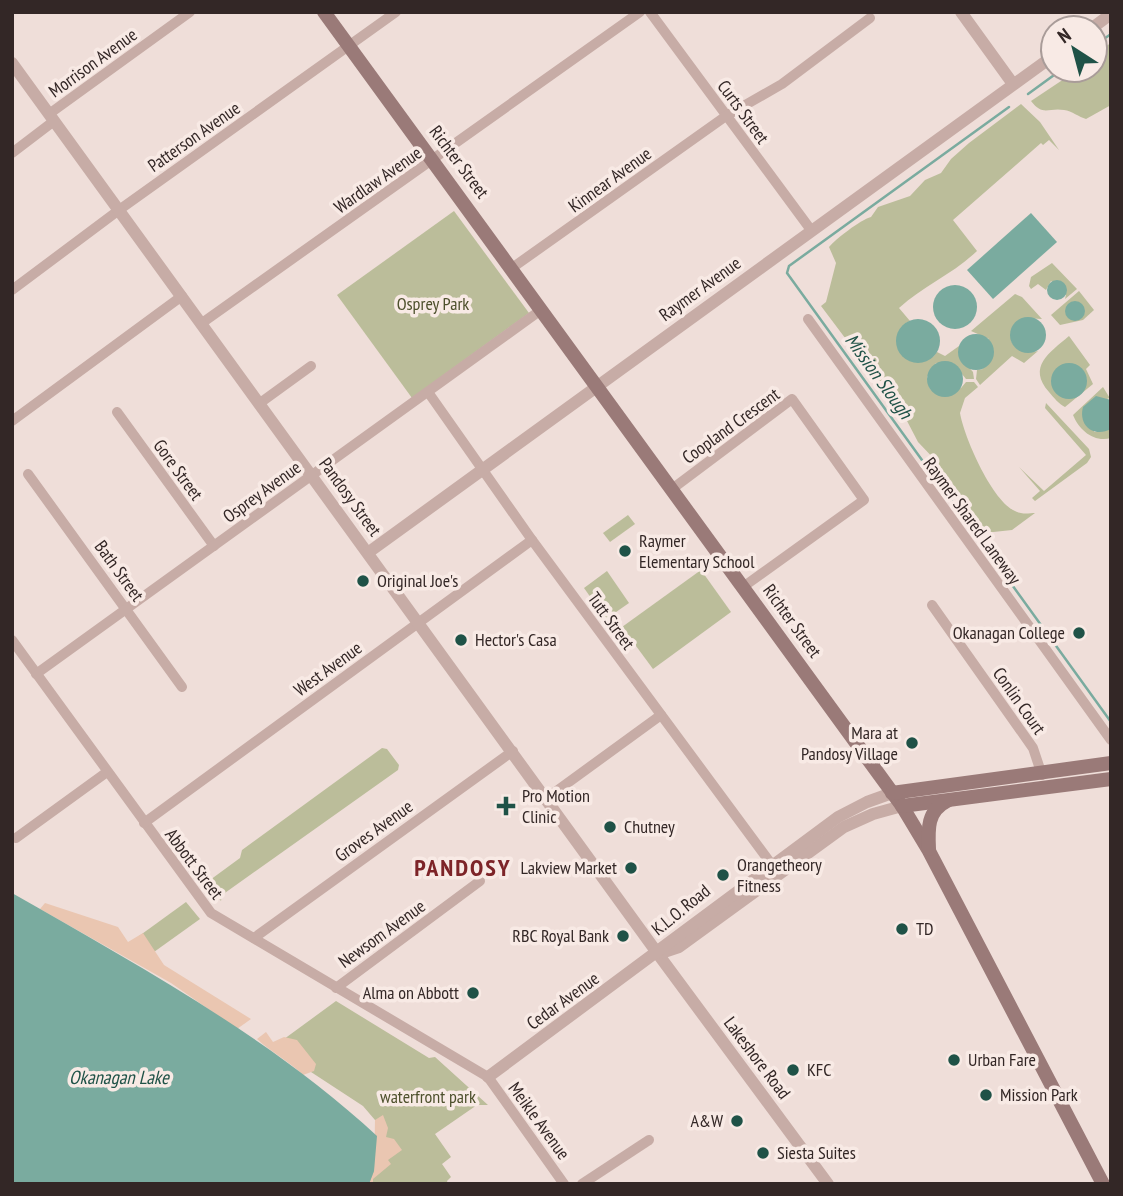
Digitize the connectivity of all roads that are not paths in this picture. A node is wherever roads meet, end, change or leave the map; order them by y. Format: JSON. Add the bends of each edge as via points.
{"nodes":[{"id":1,"x":190,"y":12,"type":"edge"},
{"id":2,"x":324,"y":12,"type":"edge"},
{"id":3,"x":396,"y":12,"type":"edge"},
{"id":4,"x":640,"y":12,"type":"edge"},
{"id":5,"x":650,"y":12,"type":"edge"},
{"id":6,"x":961,"y":12,"type":"edge"},
{"id":7,"x":870,"y":18,"type":"dead end"},
{"id":8,"x":349,"y":46,"type":"junction"},
{"id":9,"x":12,"y":63,"type":"edge"},
{"id":10,"x":1039,"y":66,"type":"edge"},
{"id":11,"x":1013,"y":84,"type":"junction"},
{"id":12,"x":726,"y":116,"type":"junction"},
{"id":13,"x":52,"y":117,"type":"junction"},
{"id":14,"x":12,"y":153,"type":"edge"},
{"id":15,"x":433,"y":161,"type":"junction"},
{"id":16,"x":119,"y":210,"type":"junction"},
{"id":17,"x":811,"y":230,"type":"junction"},
{"id":18,"x":512,"y":268,"type":"junction"},
{"id":19,"x":12,"y":290,"type":"edge"},
{"id":20,"x":182,"y":296,"type":"junction"},
{"id":21,"x":541,"y":310,"type":"junction"},
{"id":22,"x":808,"y":319,"type":"dead end"},
{"id":23,"x":202,"y":323,"type":"junction"},
{"id":24,"x":311,"y":366,"type":"dead end"},
{"id":25,"x":597,"y":385,"type":"junction"},
{"id":26,"x":428,"y":392,"type":"junction"},
{"id":27,"x":260,"y":403,"type":"junction"},
{"id":28,"x":117,"y":412,"type":"dead end"},
{"id":29,"x":12,"y":421,"type":"edge"},
{"id":30,"x":482,"y":470,"type":"junction"},
{"id":31,"x":28,"y":474,"type":"dead end"},
{"id":32,"x":312,"y":475,"type":"junction"},
{"id":33,"x":672,"y":489,"type":"junction"},
{"id":34,"x":532,"y":540,"type":"junction"},
{"id":35,"x":214,"y":546,"type":"junction"},
{"id":36,"x":369,"y":552,"type":"junction"},
{"id":37,"x":743,"y":587,"type":"junction"},
{"id":38,"x":932,"y":605,"type":"dead end"},
{"id":39,"x":127,"y":609,"type":"junction"},
{"id":40,"x":419,"y":622,"type":"junction"},
{"id":41,"x":12,"y":640,"type":"edge"},
{"id":42,"x":36,"y":674,"type":"junction"},
{"id":43,"x":182,"y":687,"type":"dead end"},
{"id":44,"x":661,"y":715,"type":"junction"},
{"id":45,"x":1111,"y":740,"type":"edge"},
{"id":46,"x":513,"y":751,"type":"junction"},
{"id":47,"x":1111,"y":763,"type":"edge"},
{"id":48,"x":1042,"y":771,"type":"junction"},
{"id":49,"x":107,"y":772,"type":"junction"},
{"id":50,"x":1111,"y":779,"type":"edge"},
{"id":51,"x":1044,"y":786,"type":"junction"},
{"id":52,"x":892,"y":793,"type":"junction"},
{"id":53,"x":955,"y":797,"type":"junction"},
{"id":54,"x":547,"y":798,"type":"junction"},
{"id":55,"x":902,"y":806,"type":"junction"},
{"id":56,"x":144,"y":823,"type":"junction"},
{"id":57,"x":16,"y":838,"type":"dead end"},
{"id":58,"x":929,"y":850,"type":"junction"},
{"id":59,"x":772,"y":865,"type":"junction"},
{"id":60,"x":480,"y":881,"type":"dead end"},
{"id":61,"x":254,"y":938,"type":"junction"},
{"id":62,"x":658,"y":954,"type":"junction"},
{"id":63,"x":336,"y":988,"type":"junction"},
{"id":64,"x":488,"y":1077,"type":"junction"},
{"id":65,"x":649,"y":1140,"type":"dead end"},
{"id":66,"x":565,"y":1184,"type":"edge"},
{"id":67,"x":582,"y":1184,"type":"edge"},
{"id":68,"x":828,"y":1184,"type":"edge"},
{"id":69,"x":1103,"y":1184,"type":"edge"}],
"edges":[{"from":1,"to":13,"type":"street","name":"Morrison Avenue"},
{"from":2,"to":8,"type":"main road","name":"Richter Street"},
{"from":3,"to":8,"type":"street","name":"Patterson Avenue"},
{"from":4,"to":15,"type":"street","name":"Wardlaw Avenue"},
{"from":5,"to":12,"type":"street","name":"Curts Street"},
{"from":6,"to":11,"type":"street"},
{"from":7,"to":12,"type":"street","name":"Kinnear Avenue","via":[[782,84]]},
{"from":8,"to":15,"type":"main road","name":"Richter Street"},
{"from":8,"to":16,"type":"street","name":"Patterson Avenue"},
{"from":9,"to":13,"type":"street","name":"Pandosy Street"},
{"from":10,"to":11,"type":"street","name":"Raymer Avenue"},
{"from":11,"to":17,"type":"street","name":"Raymer Avenue"},
{"from":12,"to":17,"type":"street","name":"Curts Street"},
{"from":12,"to":18,"type":"street","name":"Kinnear Avenue"},
{"from":13,"to":14,"type":"street","name":"Morrison Avenue"},
{"from":13,"to":16,"type":"street","name":"Pandosy Street"},
{"from":15,"to":18,"type":"main road","name":"Richter Street"},
{"from":15,"to":23,"type":"street","name":"Wardlaw Avenue"},
{"from":16,"to":19,"type":"street","name":"Patterson Avenue"},
{"from":16,"to":20,"type":"street","name":"Pandosy Street"},
{"from":17,"to":25,"type":"street","name":"Raymer Avenue"},
{"from":18,"to":21,"type":"main road","name":"Richter Street"},
{"from":20,"to":23,"type":"street","name":"Pandosy Street"},
{"from":20,"to":29,"type":"street"},
{"from":21,"to":25,"type":"main road","name":"Richter Street"},
{"from":21,"to":26,"type":"street","name":"Osprey Avenue"},
{"from":22,"to":45,"type":"street","name":"Raymer Shared Laneway"},
{"from":23,"to":27,"type":"street","name":"Pandosy Street"},
{"from":24,"to":27,"type":"street"},
{"from":25,"to":30,"type":"street","name":"Raymer Avenue"},
{"from":25,"to":33,"type":"main road","name":"Richter Street"},
{"from":26,"to":30,"type":"street","name":"Tutt Street"},
{"from":26,"to":32,"type":"street","name":"Osprey Avenue"},
{"from":27,"to":32,"type":"street","name":"Pandosy Street"},
{"from":28,"to":35,"type":"street","name":"Gore Street"},
{"from":30,"to":34,"type":"street","name":"Tutt Street"},
{"from":30,"to":36,"type":"street","name":"Raymer Avenue"},
{"from":31,"to":39,"type":"street","name":"Bath Street"},
{"from":32,"to":35,"type":"street","name":"Osprey Avenue"},
{"from":32,"to":36,"type":"street","name":"Pandosy Street"},
{"from":33,"to":37,"type":"main road","name":"Richter Street"},
{"from":33,"to":37,"type":"street","name":"Coopland Crescent","via":[[792,399],[864,500]]},
{"from":34,"to":40,"type":"street","name":"West Avenue"},
{"from":34,"to":44,"type":"street","name":"Tutt Street"},
{"from":35,"to":39,"type":"street","name":"Osprey Avenue"},
{"from":36,"to":40,"type":"street","name":"Pandosy Street"},
{"from":37,"to":52,"type":"main road","name":"Richter Street"},
{"from":38,"to":48,"type":"street","name":"Conlin Court","via":[[1033,748]]},
{"from":39,"to":42,"type":"street","name":"Osprey Avenue"},
{"from":39,"to":43,"type":"street","name":"Bath Street"},
{"from":40,"to":46,"type":"street","name":"Pandosy Street"},
{"from":40,"to":56,"type":"street","name":"West Avenue"},
{"from":41,"to":42,"type":"street","name":"Abbott Street"},
{"from":42,"to":49,"type":"street","name":"Abbott Street"},
{"from":44,"to":54,"type":"street"},
{"from":44,"to":59,"type":"street","name":"Tutt Street"},
{"from":46,"to":54,"type":"street","name":"Pandosy Street"},
{"from":46,"to":61,"type":"street","name":"Groves Avenue"},
{"from":47,"to":48,"type":"main road","name":"K.L.O. Road"},
{"from":48,"to":51,"type":"street","name":"Conlin Court"},
{"from":48,"to":52,"type":"main road","name":"K.L.O. Road"},
{"from":49,"to":56,"type":"street","name":"Abbott Street"},
{"from":49,"to":57,"type":"street"},
{"from":50,"to":51,"type":"main road","name":"K.L.O. Road"},
{"from":51,"to":53,"type":"main road","name":"K.L.O. Road"},
{"from":52,"to":55,"type":"main road","name":"Richter Street"},
{"from":52,"to":59,"type":"street","name":"K.L.O. Road","via":[[838,817]]},
{"from":53,"to":55,"type":"main road","name":"K.L.O. Road"},
{"from":53,"to":58,"type":"main road","via":[[938,806],[930,818]]},
{"from":54,"to":62,"type":"street","name":"Pandosy Street"},
{"from":55,"to":58,"type":"main road","name":"Richter Street"},
{"from":55,"to":62,"type":"street","name":"K.L.O. Road","via":[[844,827],[679,947]]},
{"from":56,"to":61,"type":"street","name":"Abbott Street","via":[[211,913]]},
{"from":58,"to":69,"type":"main road","name":"Richter Street"},
{"from":59,"to":62,"type":"street","name":"K.L.O. Road","via":[[673,937]]},
{"from":60,"to":63,"type":"street","name":"Newsom Avenue"},
{"from":61,"to":63,"type":"street","name":"Abbott Street"},
{"from":62,"to":64,"type":"street","name":"Cedar Avenue"},
{"from":62,"to":68,"type":"street","name":"Lakeshore Road"},
{"from":63,"to":64,"type":"street","name":"Abbott Street"},
{"from":64,"to":66,"type":"street","name":"Meikle Avenue"},
{"from":65,"to":67,"type":"street"}]}
